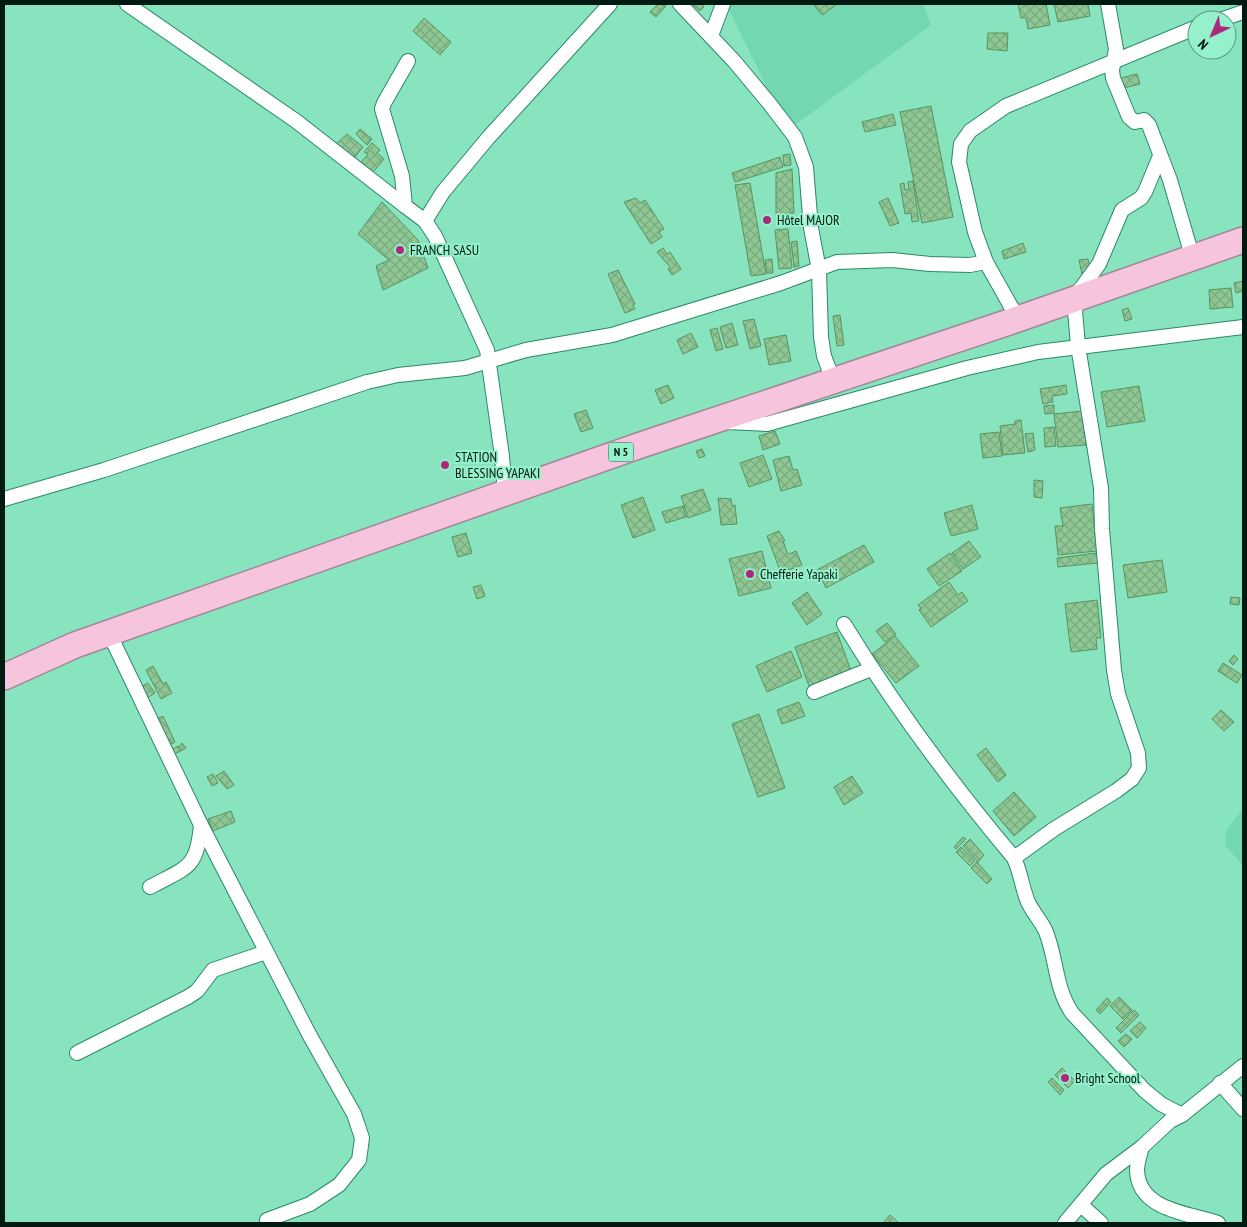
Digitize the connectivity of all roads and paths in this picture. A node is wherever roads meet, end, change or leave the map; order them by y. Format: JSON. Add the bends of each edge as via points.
{"nodes":[{"id":1,"x":127,"y":4,"type":"edge"},
{"id":2,"x":610,"y":4,"type":"edge"},
{"id":3,"x":680,"y":4,"type":"edge"},
{"id":4,"x":723,"y":4,"type":"edge"},
{"id":5,"x":1108,"y":4,"type":"edge"},
{"id":6,"x":1187,"y":31,"type":"edge"},
{"id":7,"x":711,"y":36,"type":"junction"},
{"id":8,"x":408,"y":62,"type":"dead end"},
{"id":9,"x":1113,"y":62,"type":"junction"},
{"id":10,"x":1160,"y":156,"type":"junction"},
{"id":11,"x":405,"y":206,"type":"junction"},
{"id":12,"x":425,"y":221,"type":"junction"},
{"id":13,"x":1243,"y":240,"type":"edge"},
{"id":14,"x":1193,"y":259,"type":"junction"},
{"id":15,"x":986,"y":262,"type":"junction"},
{"id":16,"x":819,"y":270,"type":"junction"},
{"id":17,"x":1074,"y":298,"type":"junction"},
{"id":18,"x":1018,"y":319,"type":"junction"},
{"id":19,"x":1243,"y":327,"type":"edge"},
{"id":20,"x":1078,"y":346,"type":"junction"},
{"id":21,"x":489,"y":362,"type":"junction"},
{"id":22,"x":832,"y":380,"type":"junction"},
{"id":23,"x":713,"y":421,"type":"junction"},
{"id":24,"x":505,"y":493,"type":"junction"},
{"id":25,"x":4,"y":499,"type":"edge"},
{"id":26,"x":844,"y":624,"type":"dead end"},
{"id":27,"x":109,"y":633,"type":"junction"},
{"id":28,"x":872,"y":669,"type":"junction"},
{"id":29,"x":4,"y":676,"type":"edge"},
{"id":30,"x":814,"y":692,"type":"dead end"},
{"id":31,"x":201,"y":825,"type":"junction"},
{"id":32,"x":1014,"y":858,"type":"junction"},
{"id":33,"x":150,"y":887,"type":"dead end"},
{"id":34,"x":266,"y":952,"type":"junction"},
{"id":35,"x":77,"y":1053,"type":"dead end"},
{"id":36,"x":1243,"y":1066,"type":"edge"},
{"id":37,"x":1220,"y":1083,"type":"junction"},
{"id":38,"x":1243,"y":1109,"type":"edge"},
{"id":39,"x":1182,"y":1115,"type":"junction"},
{"id":40,"x":1142,"y":1147,"type":"junction"},
{"id":41,"x":1081,"y":1205,"type":"junction"},
{"id":42,"x":267,"y":1220,"type":"dead end"},
{"id":43,"x":1065,"y":1223,"type":"edge"},
{"id":44,"x":1101,"y":1223,"type":"edge"},
{"id":45,"x":1218,"y":1223,"type":"edge"}],
"edges":[{"from":1,"to":11,"type":"street","via":[[296,121]]},
{"from":2,"to":12,"type":"street","via":[[483,145],[443,192]]},
{"from":3,"to":7,"type":"street"},
{"from":4,"to":7,"type":"street"},
{"from":5,"to":9,"type":"street","via":[[1116,49]]},
{"from":6,"to":9,"type":"street"},
{"from":7,"to":16,"type":"street","via":[[769,102],[795,138],[806,167],[811,228]]},
{"from":8,"to":11,"type":"street","via":[[382,109],[402,176]]},
{"from":9,"to":10,"type":"street","via":[[1113,78],[1128,117],[1135,122],[1147,122]]},
{"from":9,"to":15,"type":"street","via":[[1006,106],[970,131],[961,144],[959,162],[974,232]]},
{"from":10,"to":14,"type":"street"},
{"from":10,"to":17,"type":"street","via":[[1145,192],[1122,210],[1099,264]]},
{"from":11,"to":12,"type":"street"},
{"from":12,"to":21,"type":"street","via":[[485,344]]},
{"from":13,"to":14,"type":"highway","number":"N 5"},
{"from":14,"to":17,"type":"highway","number":"N 5"},
{"from":15,"to":16,"type":"street","via":[[970,265],[862,260],[837,262]]},
{"from":15,"to":18,"type":"street"},
{"from":16,"to":21,"type":"street","via":[[650,325],[526,350]]},
{"from":16,"to":22,"type":"street","via":[[821,337]]},
{"from":17,"to":18,"type":"highway","number":"N 5"},
{"from":17,"to":20,"type":"street"},
{"from":18,"to":22,"type":"highway","number":"N 5"},
{"from":19,"to":20,"type":"street"},
{"from":20,"to":23,"type":"street","via":[[967,368],[767,424]]},
{"from":20,"to":32,"type":"street","via":[[1101,488],[1114,670],[1118,694],[1138,753],[1139,768],[1132,779],[1116,791]]},
{"from":21,"to":24,"type":"street"},
{"from":21,"to":25,"type":"street","via":[[367,382],[104,470]]},
{"from":22,"to":23,"type":"highway","number":"N 5"},
{"from":23,"to":24,"type":"highway","number":"N 5"},
{"from":24,"to":27,"type":"highway","number":"N 5"},
{"from":26,"to":28,"type":"street"},
{"from":27,"to":29,"type":"highway","number":"N 5"},
{"from":27,"to":31,"type":"street"},
{"from":28,"to":30,"type":"street"},
{"from":28,"to":32,"type":"street","via":[[940,766]]},
{"from":31,"to":33,"type":"street","via":[[199,850],[189,865]]},
{"from":31,"to":34,"type":"street"},
{"from":32,"to":39,"type":"street","via":[[1028,902],[1046,931],[1064,1002],[1077,1020],[1145,1091]]},
{"from":34,"to":35,"type":"street","via":[[213,970],[197,991],[188,997]]},
{"from":34,"to":42,"type":"street","via":[[354,1114],[362,1138],[359,1160],[340,1185],[310,1204]]},
{"from":36,"to":37,"type":"street"},
{"from":37,"to":38,"type":"street"},
{"from":37,"to":39,"type":"street"},
{"from":39,"to":40,"type":"street","via":[[1170,1121]]},
{"from":40,"to":41,"type":"street","via":[[1106,1174]]},
{"from":40,"to":45,"type":"street","via":[[1137,1170],[1141,1185],[1155,1203],[1177,1213]]},
{"from":41,"to":43,"type":"street"},
{"from":41,"to":44,"type":"street"}]}
